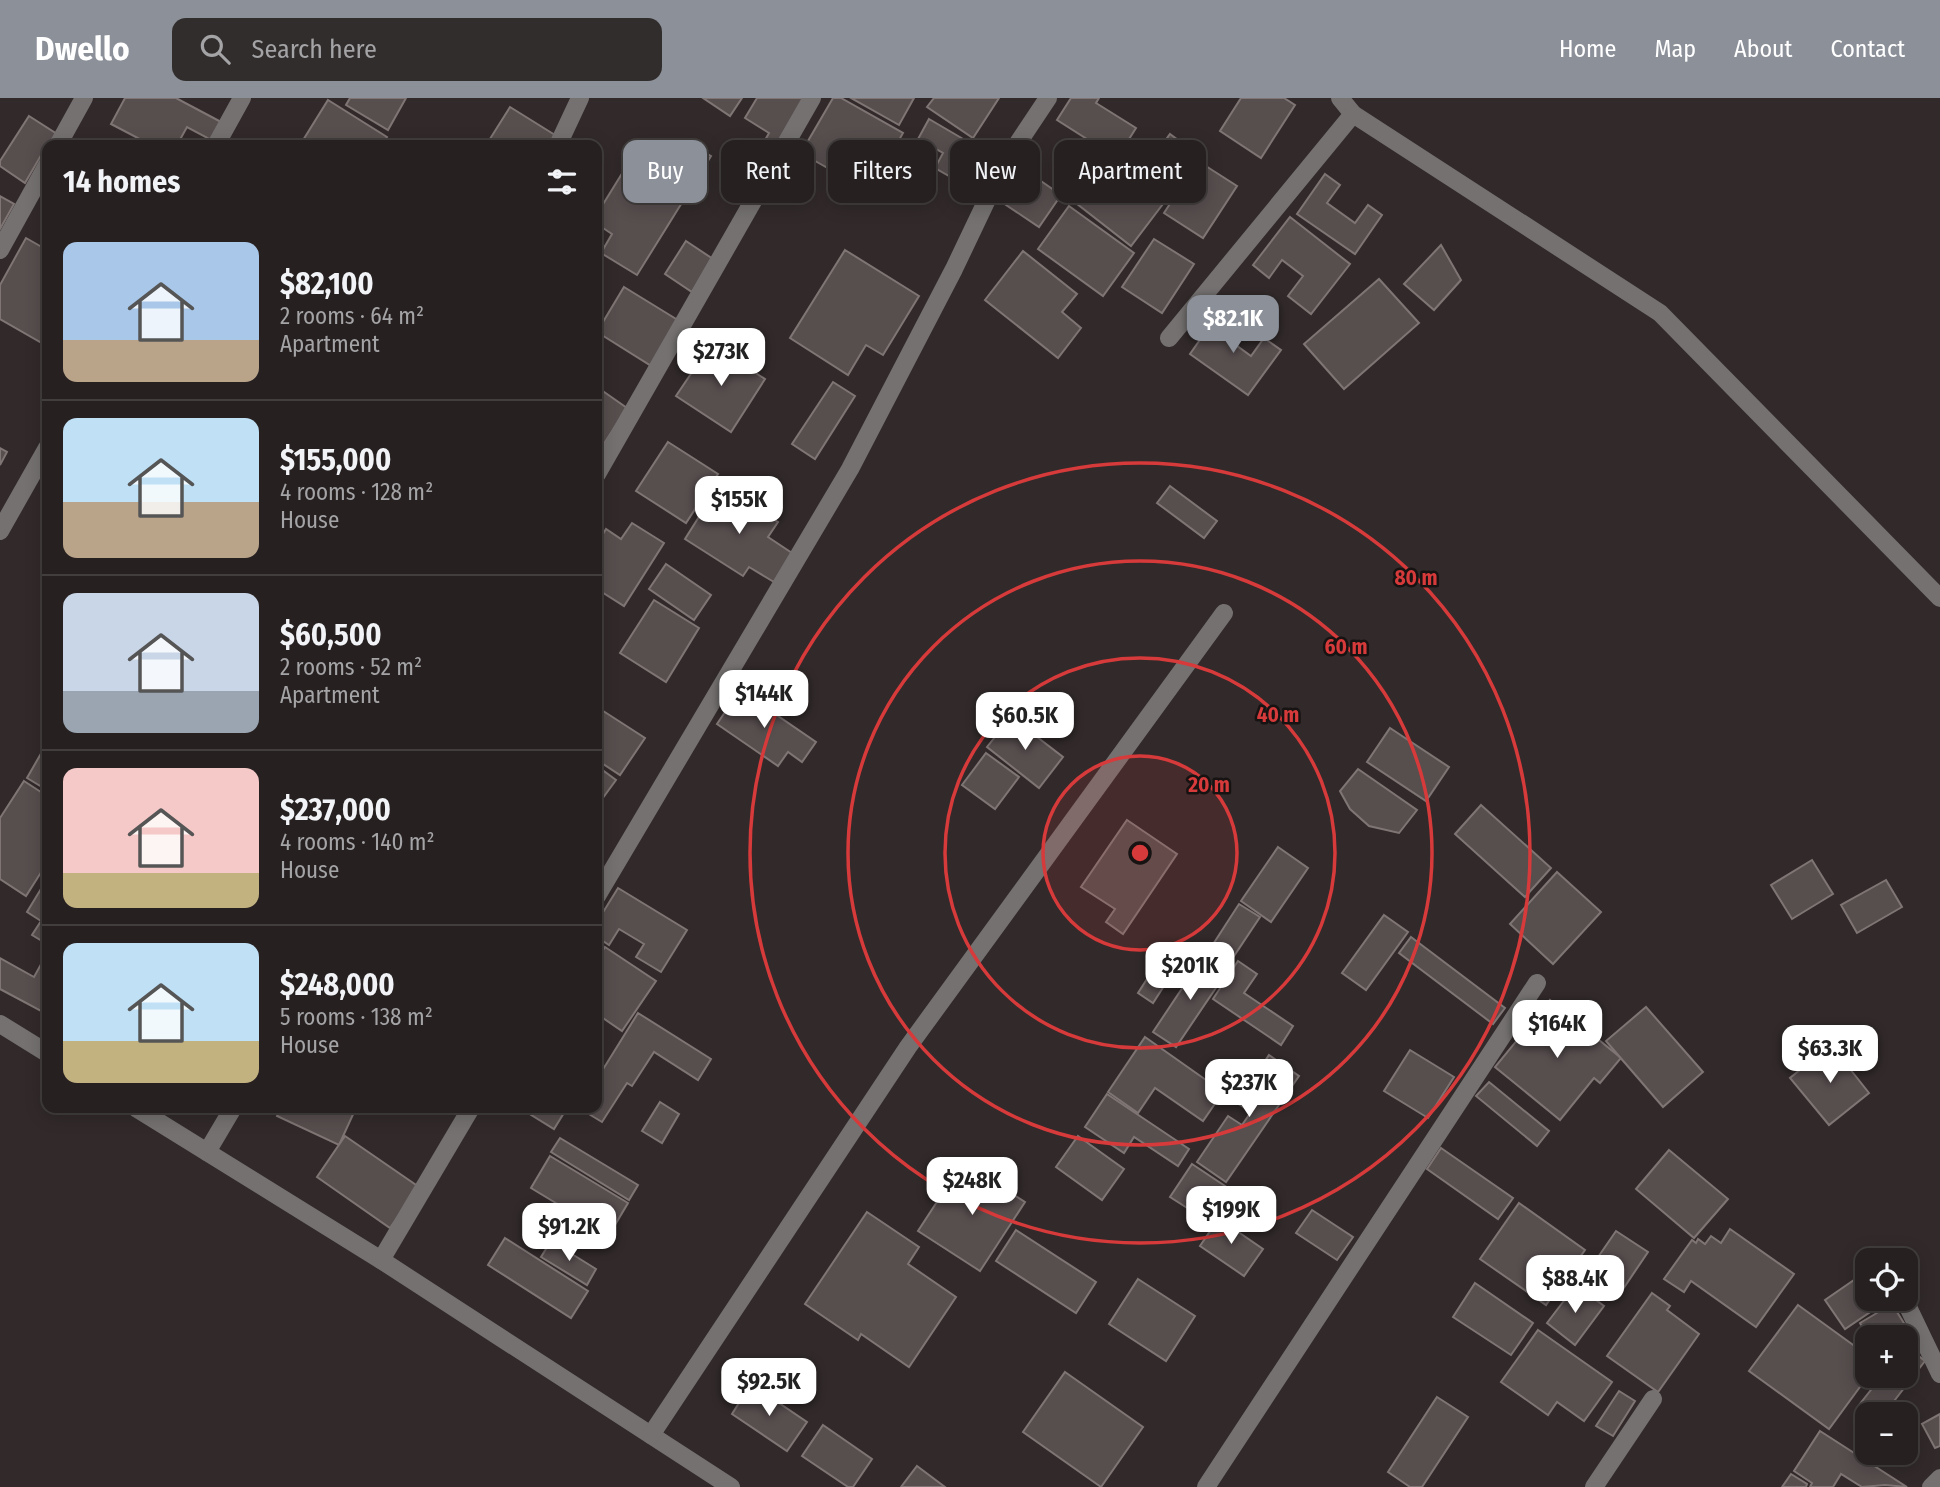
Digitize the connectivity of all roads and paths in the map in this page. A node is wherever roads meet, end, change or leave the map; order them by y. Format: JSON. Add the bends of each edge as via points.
{"nodes":[{"id":1,"x":84,"y":98,"type":"edge"},
{"id":2,"x":242,"y":98,"type":"edge"},
{"id":3,"x":580,"y":98,"type":"edge"},
{"id":4,"x":812,"y":98,"type":"edge"},
{"id":5,"x":1048,"y":98,"type":"edge"},
{"id":6,"x":1340,"y":98,"type":"edge"},
{"id":7,"x":1353,"y":114,"type":"junction"},
{"id":8,"x":61,"y":140,"type":"edge"},
{"id":9,"x":219,"y":140,"type":"edge"},
{"id":10,"x":560,"y":140,"type":"edge"},
{"id":11,"x":42,"y":174,"type":"edge"},
{"id":12,"x":0,"y":250,"type":"edge"},
{"id":13,"x":1169,"y":338,"type":"dead end"},
{"id":14,"x":42,"y":457,"type":"edge"},
{"id":15,"x":602,"y":465,"type":"edge"},
{"id":16,"x":0,"y":531,"type":"edge"},
{"id":17,"x":1940,"y":598,"type":"edge"},
{"id":18,"x":1224,"y":612,"type":"dead end"},
{"id":19,"x":602,"y":888,"type":"edge"},
{"id":20,"x":1537,"y":983,"type":"dead end"},
{"id":21,"x":0,"y":1024,"type":"edge"},
{"id":22,"x":42,"y":1048,"type":"edge"},
{"id":23,"x":144,"y":1113,"type":"edge"},
{"id":24,"x":230,"y":1113,"type":"edge"},
{"id":25,"x":468,"y":1113,"type":"edge"},
{"id":26,"x":207,"y":1152,"type":"junction"},
{"id":27,"x":381,"y":1260,"type":"junction"},
{"id":28,"x":1910,"y":1311,"type":"edge"},
{"id":29,"x":1940,"y":1374,"type":"edge"},
{"id":30,"x":1653,"y":1399,"type":"dead end"},
{"id":31,"x":651,"y":1435,"type":"junction"},
{"id":32,"x":1940,"y":1478,"type":"edge"},
{"id":33,"x":731,"y":1487,"type":"edge"},
{"id":34,"x":1206,"y":1487,"type":"edge"},
{"id":35,"x":1594,"y":1487,"type":"edge"},
{"id":36,"x":1931,"y":1487,"type":"edge"}],
"edges":[{"from":1,"to":8,"type":"street"},
{"from":2,"to":9,"type":"street"},
{"from":3,"to":10,"type":"street"},
{"from":4,"to":15,"type":"street"},
{"from":5,"to":19,"type":"street","via":[[1004,164],[850,469]]},
{"from":6,"to":7,"type":"street"},
{"from":7,"to":13,"type":"street"},
{"from":7,"to":17,"type":"street","via":[[1660,313]]},
{"from":11,"to":12,"type":"street"},
{"from":14,"to":16,"type":"street"},
{"from":18,"to":31,"type":"street","via":[[908,1047]]},
{"from":20,"to":34,"type":"street"},
{"from":21,"to":22,"type":"street"},
{"from":23,"to":26,"type":"street"},
{"from":24,"to":26,"type":"street"},
{"from":25,"to":27,"type":"street"},
{"from":26,"to":27,"type":"street"},
{"from":27,"to":31,"type":"street"},
{"from":28,"to":29,"type":"street"},
{"from":30,"to":35,"type":"street"},
{"from":31,"to":33,"type":"street"},
{"from":32,"to":36,"type":"street"}]}
